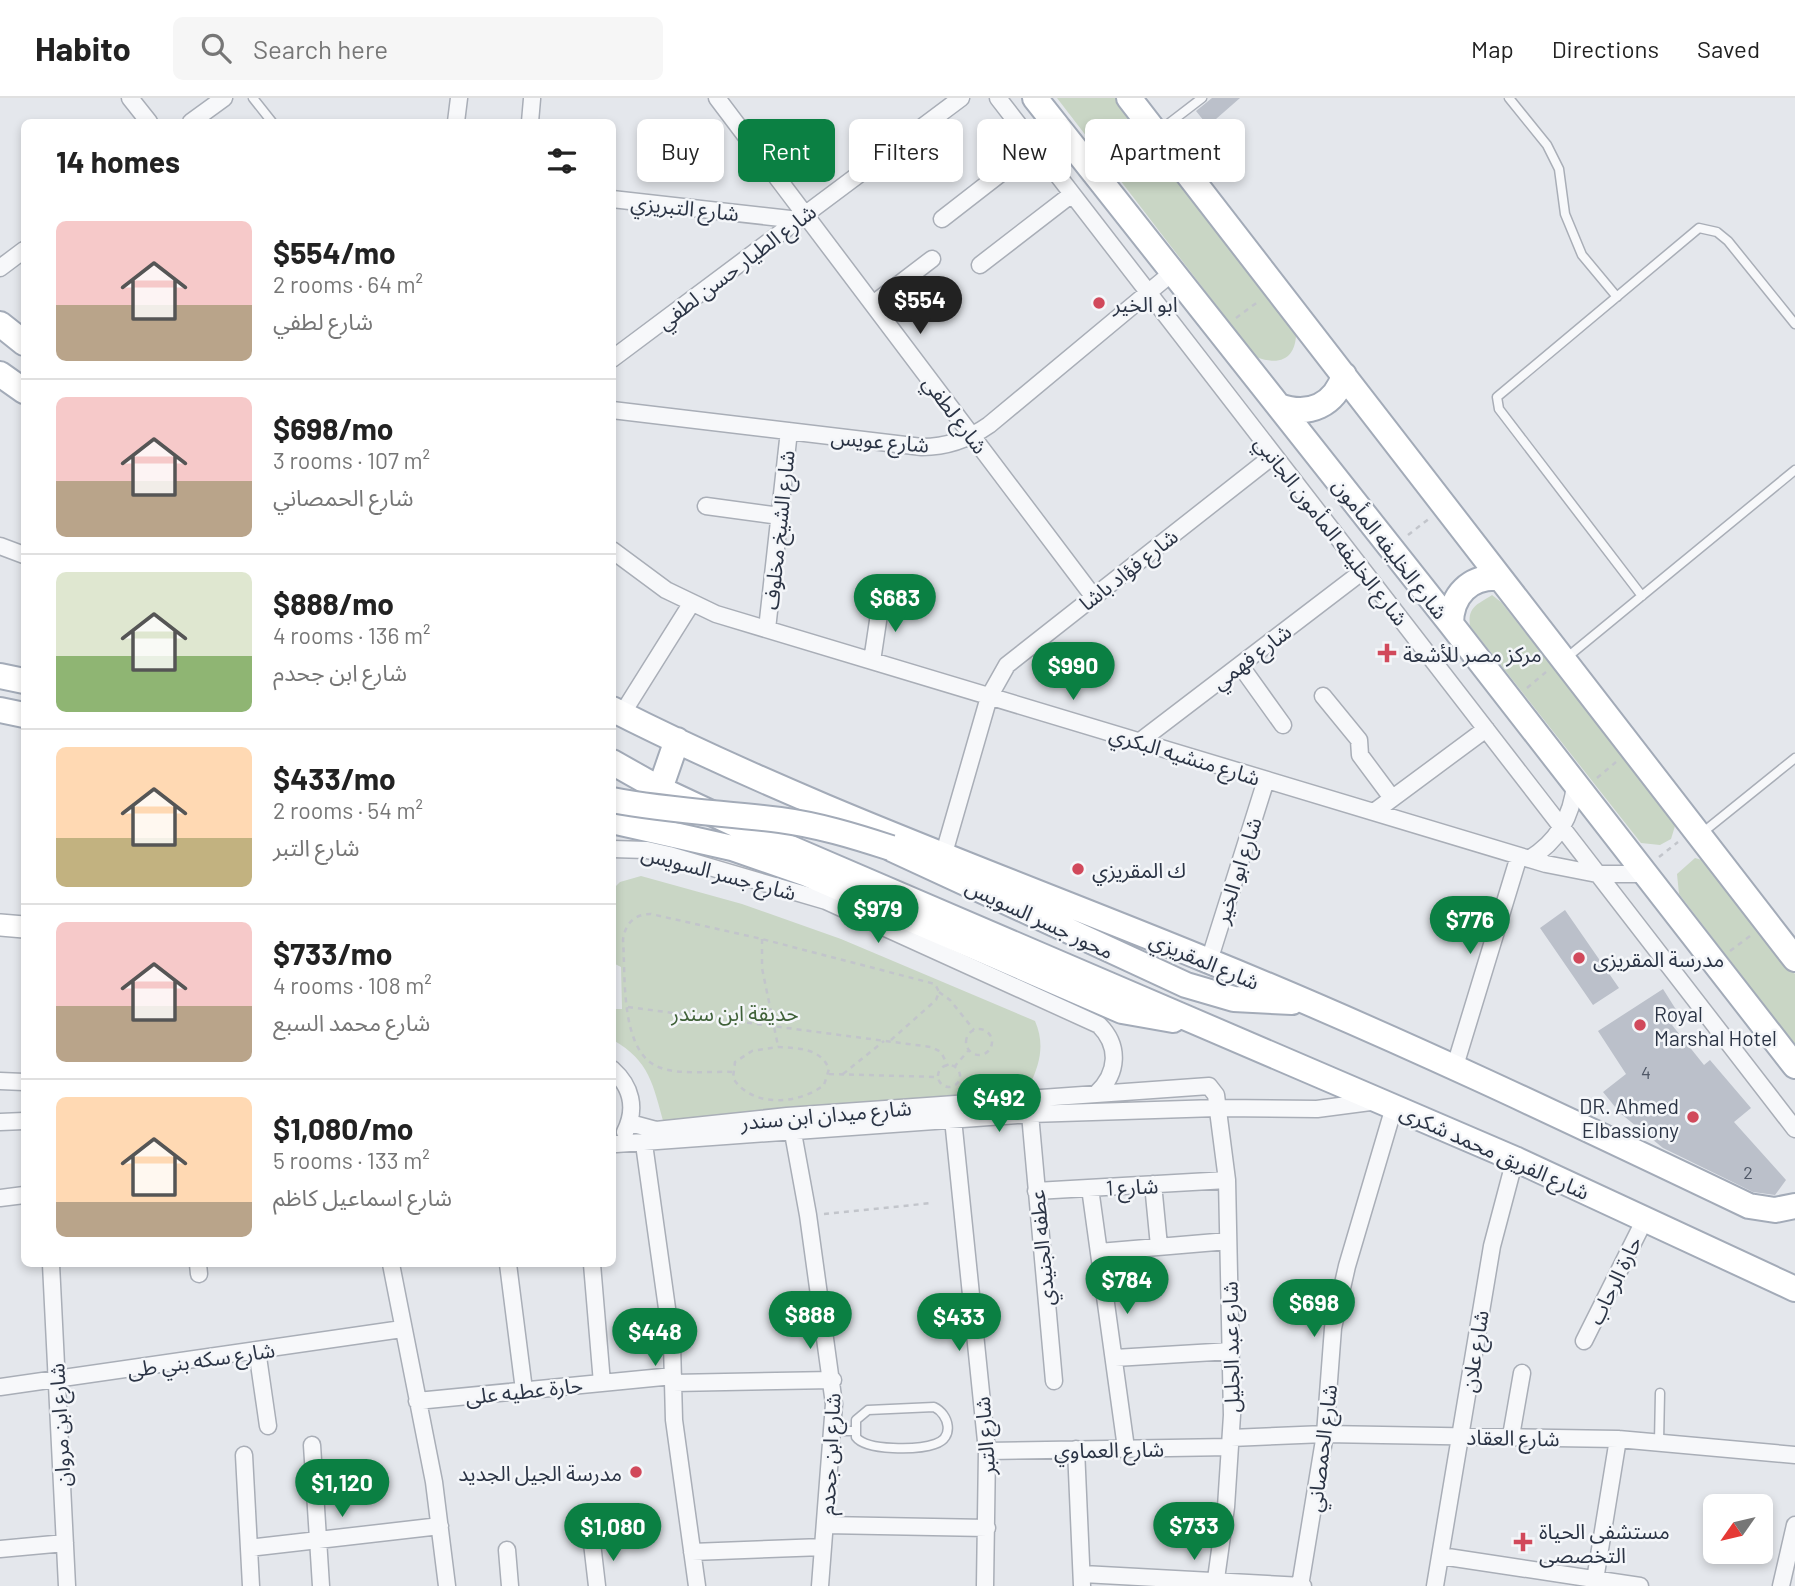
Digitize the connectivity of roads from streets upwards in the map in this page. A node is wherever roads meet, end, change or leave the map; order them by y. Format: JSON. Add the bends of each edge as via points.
{"nodes":[{"id":1,"x":130,"y":98,"type":"edge"},
{"id":2,"x":224,"y":98,"type":"edge"},
{"id":3,"x":459,"y":98,"type":"edge"},
{"id":4,"x":717,"y":98,"type":"edge"},
{"id":5,"x":961,"y":98,"type":"edge"},
{"id":6,"x":998,"y":98,"type":"edge"},
{"id":7,"x":1035,"y":98,"type":"edge"},
{"id":8,"x":1129,"y":98,"type":"edge"},
{"id":9,"x":532,"y":99,"type":"edge"},
{"id":10,"x":147,"y":119,"type":"edge"},
{"id":11,"x":195,"y":119,"type":"edge"},
{"id":12,"x":456,"y":119,"type":"edge"},
{"id":13,"x":530,"y":119,"type":"edge"},
{"id":14,"x":1015,"y":119,"type":"edge"},
{"id":15,"x":990,"y":182,"type":"edge"},
{"id":16,"x":1063,"y":182,"type":"edge"},
{"id":17,"x":1072,"y":194,"type":"junction"},
{"id":18,"x":616,"y":199,"type":"edge"},
{"id":19,"x":802,"y":217,"type":"junction"},
{"id":20,"x":942,"y":219,"type":"dead end"},
{"id":21,"x":21,"y":252,"type":"edge"},
{"id":22,"x":932,"y":259,"type":"dead end"},
{"id":23,"x":980,"y":265,"type":"dead end"},
{"id":24,"x":0,"y":268,"type":"edge"},
{"id":25,"x":1173,"y":272,"type":"junction"},
{"id":26,"x":1149,"y":293,"type":"junction"},
{"id":27,"x":873,"y":304,"type":"junction"},
{"id":28,"x":0,"y":324,"type":"edge"},
{"id":29,"x":21,"y":341,"type":"edge"},
{"id":30,"x":616,"y":356,"type":"edge"},
{"id":31,"x":0,"y":373,"type":"edge"},
{"id":32,"x":1344,"y":375,"type":"junction"},
{"id":33,"x":21,"y":389,"type":"edge"},
{"id":34,"x":1279,"y":406,"type":"junction"},
{"id":35,"x":616,"y":410,"type":"edge"},
{"id":36,"x":789,"y":431,"type":"junction"},
{"id":37,"x":972,"y":436,"type":"junction"},
{"id":38,"x":1274,"y":455,"type":"junction"},
{"id":39,"x":706,"y":506,"type":"dead end"},
{"id":40,"x":780,"y":516,"type":"junction"},
{"id":41,"x":0,"y":546,"type":"edge"},
{"id":42,"x":616,"y":553,"type":"edge"},
{"id":43,"x":21,"y":554,"type":"edge"},
{"id":44,"x":1363,"y":570,"type":"junction"},
{"id":45,"x":1499,"y":578,"type":"junction"},
{"id":46,"x":1093,"y":596,"type":"junction"},
{"id":47,"x":881,"y":601,"type":"dead end"},
{"id":48,"x":691,"y":604,"type":"junction"},
{"id":49,"x":1451,"y":624,"type":"junction"},
{"id":50,"x":767,"y":629,"type":"junction"},
{"id":51,"x":872,"y":661,"type":"junction"},
{"id":52,"x":1240,"y":665,"type":"junction"},
{"id":53,"x":0,"y":667,"type":"edge"},
{"id":54,"x":21,"y":671,"type":"edge"},
{"id":55,"x":0,"y":676,"type":"edge"},
{"id":56,"x":21,"y":680,"type":"edge"},
{"id":57,"x":0,"y":694,"type":"edge"},
{"id":58,"x":989,"y":696,"type":"junction"},
{"id":59,"x":1323,"y":696,"type":"dead end"},
{"id":60,"x":21,"y":698,"type":"edge"},
{"id":61,"x":0,"y":710,"type":"edge"},
{"id":62,"x":617,"y":711,"type":"edge"},
{"id":63,"x":21,"y":714,"type":"edge"},
{"id":64,"x":1283,"y":725,"type":"dead end"},
{"id":65,"x":1486,"y":729,"type":"junction"},
{"id":66,"x":677,"y":740,"type":"junction"},
{"id":67,"x":1139,"y":741,"type":"junction"},
{"id":68,"x":616,"y":764,"type":"edge"},
{"id":69,"x":616,"y":780,"type":"edge"},
{"id":70,"x":1266,"y":780,"type":"junction"},
{"id":71,"x":1578,"y":787,"type":"junction"},
{"id":72,"x":660,"y":789,"type":"junction"},
{"id":73,"x":1392,"y":798,"type":"junction"},
{"id":74,"x":616,"y":801,"type":"edge"},
{"id":75,"x":1374,"y":812,"type":"junction"},
{"id":76,"x":616,"y":822,"type":"edge"},
{"id":77,"x":1562,"y":828,"type":"junction"},
{"id":78,"x":616,"y":849,"type":"edge"},
{"id":79,"x":944,"y":853,"type":"junction"},
{"id":80,"x":1524,"y":857,"type":"junction"},
{"id":81,"x":1643,"y":872,"type":"junction"},
{"id":82,"x":1597,"y":874,"type":"junction"},
{"id":83,"x":0,"y":925,"type":"edge"},
{"id":84,"x":21,"y":927,"type":"edge"},
{"id":85,"x":1795,"y":959,"type":"edge"},
{"id":86,"x":1209,"y":961,"type":"junction"},
{"id":87,"x":1304,"y":1001,"type":"junction"},
{"id":88,"x":1191,"y":1020,"type":"junction"},
{"id":89,"x":1455,"y":1066,"type":"junction"},
{"id":90,"x":1795,"y":1066,"type":"edge"},
{"id":91,"x":616,"y":1074,"type":"edge"},
{"id":92,"x":0,"y":1081,"type":"edge"},
{"id":93,"x":21,"y":1082,"type":"edge"},
{"id":94,"x":1097,"y":1093,"type":"junction"},
{"id":95,"x":1387,"y":1103,"type":"junction"},
{"id":96,"x":1217,"y":1108,"type":"junction"},
{"id":97,"x":1030,"y":1114,"type":"junction"},
{"id":98,"x":953,"y":1119,"type":"junction"},
{"id":99,"x":21,"y":1121,"type":"edge"},
{"id":100,"x":0,"y":1122,"type":"edge"},
{"id":101,"x":630,"y":1123,"type":"junction"},
{"id":102,"x":792,"y":1124,"type":"junction"},
{"id":103,"x":1795,"y":1129,"type":"edge"},
{"id":104,"x":616,"y":1142,"type":"edge"},
{"id":105,"x":644,"y":1144,"type":"junction"},
{"id":106,"x":616,"y":1145,"type":"edge"},
{"id":107,"x":1515,"y":1159,"type":"junction"},
{"id":108,"x":1227,"y":1180,"type":"junction"},
{"id":109,"x":1153,"y":1184,"type":"junction"},
{"id":110,"x":1090,"y":1188,"type":"junction"},
{"id":111,"x":1036,"y":1191,"type":"junction"},
{"id":112,"x":21,"y":1195,"type":"edge"},
{"id":113,"x":0,"y":1198,"type":"edge"},
{"id":114,"x":1795,"y":1206,"type":"edge"},
{"id":115,"x":1645,"y":1219,"type":"junction"},
{"id":116,"x":1228,"y":1241,"type":"junction"},
{"id":117,"x":1159,"y":1247,"type":"junction"},
{"id":118,"x":1099,"y":1252,"type":"junction"},
{"id":119,"x":51,"y":1267,"type":"edge"},
{"id":120,"x":392,"y":1267,"type":"edge"},
{"id":121,"x":508,"y":1267,"type":"edge"},
{"id":122,"x":592,"y":1267,"type":"edge"},
{"id":123,"x":1795,"y":1289,"type":"edge"},
{"id":124,"x":402,"y":1329,"type":"junction"},
{"id":125,"x":1584,"y":1341,"type":"dead end"},
{"id":126,"x":257,"y":1350,"type":"junction"},
{"id":127,"x":1231,"y":1351,"type":"junction"},
{"id":128,"x":1115,"y":1358,"type":"junction"},
{"id":129,"x":1522,"y":1373,"type":"dead end"},
{"id":130,"x":56,"y":1380,"type":"junction"},
{"id":131,"x":673,"y":1380,"type":"junction"},
{"id":132,"x":833,"y":1380,"type":"junction"},
{"id":133,"x":1054,"y":1381,"type":"dead end"},
{"id":134,"x":602,"y":1382,"type":"junction"},
{"id":135,"x":0,"y":1387,"type":"edge"},
{"id":136,"x":524,"y":1390,"type":"junction"},
{"id":137,"x":417,"y":1401,"type":"junction"},
{"id":138,"x":268,"y":1426,"type":"dead end"},
{"id":139,"x":1325,"y":1434,"type":"junction"},
{"id":140,"x":1461,"y":1436,"type":"junction"},
{"id":141,"x":1511,"y":1436,"type":"junction"},
{"id":142,"x":1618,"y":1439,"type":"junction"},
{"id":143,"x":1231,"y":1442,"type":"junction"},
{"id":144,"x":312,"y":1445,"type":"dead end"},
{"id":145,"x":1126,"y":1448,"type":"junction"},
{"id":146,"x":1076,"y":1449,"type":"junction"},
{"id":147,"x":987,"y":1451,"type":"junction"},
{"id":148,"x":244,"y":1455,"type":"dead end"},
{"id":149,"x":1795,"y":1455,"type":"edge"},
{"id":150,"x":825,"y":1525,"type":"junction"},
{"id":151,"x":440,"y":1526,"type":"junction"},
{"id":152,"x":987,"y":1528,"type":"junction"},
{"id":153,"x":1794,"y":1531,"type":"edge"},
{"id":154,"x":318,"y":1540,"type":"junction"},
{"id":155,"x":65,"y":1543,"type":"junction"},
{"id":156,"x":592,"y":1543,"type":"dead end"},
{"id":157,"x":823,"y":1547,"type":"junction"},
{"id":158,"x":249,"y":1548,"type":"junction"},
{"id":159,"x":0,"y":1549,"type":"edge"},
{"id":160,"x":507,"y":1550,"type":"dead end"},
{"id":161,"x":692,"y":1552,"type":"junction"},
{"id":162,"x":1441,"y":1556,"type":"junction"},
{"id":163,"x":1082,"y":1580,"type":"edge"},
{"id":164,"x":1594,"y":1583,"type":"edge"},
{"id":165,"x":1216,"y":1584,"type":"edge"},
{"id":166,"x":67,"y":1586,"type":"edge"},
{"id":167,"x":251,"y":1586,"type":"edge"},
{"id":168,"x":321,"y":1586,"type":"edge"},
{"id":169,"x":447,"y":1586,"type":"edge"},
{"id":170,"x":510,"y":1586,"type":"edge"},
{"id":171,"x":597,"y":1586,"type":"edge"},
{"id":172,"x":697,"y":1586,"type":"edge"},
{"id":173,"x":820,"y":1586,"type":"edge"},
{"id":174,"x":985,"y":1586,"type":"edge"},
{"id":175,"x":1301,"y":1586,"type":"edge"},
{"id":176,"x":1435,"y":1586,"type":"edge"},
{"id":177,"x":1640,"y":1586,"type":"edge"},
{"id":178,"x":1781,"y":1586,"type":"edge"}],
"edges":[{"from":1,"to":10,"type":"street"},
{"from":2,"to":11,"type":"street"},
{"from":3,"to":12,"type":"street"},
{"from":4,"to":19,"type":"street","name":"شارع لطفي"},
{"from":5,"to":19,"type":"street","name":"شارع الطيار حسن لطفي"},
{"from":6,"to":14,"type":"street","name":"شارع الخليفه المأمون الجانبي"},
{"from":7,"to":25,"type":"main road","name":"شارع الخليفه المأمون"},
{"from":8,"to":32,"type":"main road"},
{"from":9,"to":13,"type":"street"},
{"from":15,"to":20,"type":"street"},
{"from":16,"to":17,"type":"street","name":"شارع الخليفه المأمون الجانبي"},
{"from":17,"to":23,"type":"street"},
{"from":17,"to":26,"type":"street","name":"شارع الخليفه المأمون الجانبي"},
{"from":18,"to":19,"type":"street","name":"شارع التبريزي"},
{"from":19,"to":27,"type":"street","name":"شارع لطفي"},
{"from":19,"to":30,"type":"street","name":"شارع الطيار حسن لطفي"},
{"from":21,"to":24,"type":"street"},
{"from":22,"to":27,"type":"street"},
{"from":25,"to":26,"type":"street","name":"شارع عويس"},
{"from":25,"to":34,"type":"main road","name":"شارع الخليفه المأمون"},
{"from":26,"to":37,"type":"street","name":"شارع عويس"},
{"from":26,"to":38,"type":"street","name":"شارع الخليفه المأمون الجانبي"},
{"from":27,"to":37,"type":"street","name":"شارع لطفي"},
{"from":28,"to":29,"type":"main road"},
{"from":31,"to":33,"type":"main road"},
{"from":32,"to":34,"type":"main road","via":[[1335,394],[1319,407],[1299,411]]},
{"from":32,"to":45,"type":"main road"},
{"from":34,"to":49,"type":"main road","name":"شارع الخليفه المأمون"},
{"from":35,"to":36,"type":"street","name":"شارع عويس"},
{"from":36,"to":37,"type":"street","name":"شارع عويس","via":[[922,447],[943,446]]},
{"from":36,"to":40,"type":"street","name":"شارع الشيخ مخلوف"},
{"from":37,"to":46,"type":"street","name":"شارع لطفي"},
{"from":38,"to":44,"type":"street","name":"شارع الخليفه المأمون الجانبي"},
{"from":38,"to":46,"type":"street","name":"شارع فؤاد باشا"},
{"from":39,"to":40,"type":"street"},
{"from":40,"to":50,"type":"street","name":"شارع الشيخ مخلوف"},
{"from":41,"to":43,"type":"street"},
{"from":42,"to":48,"type":"street","name":"شارع منشيه البكري"},
{"from":44,"to":52,"type":"street","name":"شارع فهمي"},
{"from":44,"to":65,"type":"street","name":"شارع الخليفه المأمون الجانبي"},
{"from":45,"to":49,"type":"main road","via":[[1480,579],[1463,589],[1453,605]]},
{"from":45,"to":85,"type":"main road"},
{"from":46,"to":58,"type":"street","name":"شارع فؤاد باشا","via":[[1016,657]]},
{"from":47,"to":51,"type":"street"},
{"from":48,"to":50,"type":"street","name":"شارع منشيه البكري"},
{"from":48,"to":62,"type":"street"},
{"from":49,"to":71,"type":"main road","name":"شارع الخليفه المأمون"},
{"from":50,"to":51,"type":"street","name":"شارع منشيه البكري"},
{"from":51,"to":58,"type":"street","name":"شارع منشيه البكري"},
{"from":52,"to":64,"type":"street"},
{"from":52,"to":67,"type":"street","name":"شارع فهمي"},
{"from":53,"to":54,"type":"main road"},
{"from":55,"to":56,"type":"main road"},
{"from":57,"to":60,"type":"main road"},
{"from":58,"to":67,"type":"street","name":"شارع منشيه البكري"},
{"from":58,"to":79,"type":"street","name":"شارع فؤاد باشا"},
{"from":59,"to":73,"type":"street","via":[[1359,740],[1360,755]]},
{"from":61,"to":63,"type":"main road"},
{"from":62,"to":66,"type":"main road","name":"شارع المقريزي"},
{"from":65,"to":73,"type":"street"},
{"from":65,"to":77,"type":"street","name":"شارع الخليفه المأمون الجانبي"},
{"from":66,"to":72,"type":"main road"},
{"from":66,"to":79,"type":"main road","name":"شارع المقريزي"},
{"from":67,"to":70,"type":"street","name":"شارع منشيه البكري"},
{"from":68,"to":72,"type":"main road"},
{"from":69,"to":72,"type":"street"},
{"from":70,"to":75,"type":"street","name":"شارع منشيه البكري"},
{"from":70,"to":86,"type":"street","name":"شارع ابو الخير"},
{"from":71,"to":77,"type":"street"},
{"from":71,"to":81,"type":"main road","name":"شارع الخليفه المأمون"},
{"from":72,"to":88,"type":"main road"},
{"from":73,"to":75,"type":"street"},
{"from":74,"to":87,"type":"main road","name":"محور جسر السويس","bridge":true,"via":[[782,821],[851,835],[891,848],[1186,985],[1234,999]]},
{"from":75,"to":80,"type":"street","name":"شارع منشيه البكري"},
{"from":76,"to":88,"type":"main road","via":[[732,848],[847,891],[1122,1011],[1162,1020]]},
{"from":77,"to":80,"type":"street","via":[[1548,845]]},
{"from":77,"to":82,"type":"street","name":"شارع الخليفه المأمون الجانبي"},
{"from":78,"to":94,"type":"street","name":"شارع جسر السويس","via":[[669,855],[826,901],[1099,1025],[1113,1046],[1114,1062],[1109,1079]]},
{"from":79,"to":86,"type":"main road","name":"شارع المقريزي"},
{"from":80,"to":82,"type":"street","name":"شارع منشيه البكري"},
{"from":80,"to":89,"type":"street"},
{"from":81,"to":82,"type":"street","name":"شارع منشيه البكري"},
{"from":81,"to":90,"type":"main road","name":"شارع الخليفه المأمون"},
{"from":82,"to":103,"type":"street","name":"شارع الخليفه المأمون الجانبي"},
{"from":83,"to":84,"type":"street"},
{"from":86,"to":87,"type":"main road","name":"شارع المقريزي"},
{"from":87,"to":89,"type":"main road","name":"شارع المقريزي"},
{"from":88,"to":95,"type":"main road","name":"شارع الفريق محمد شكرى"},
{"from":89,"to":114,"type":"main road","name":"شارع المقريزي","via":[[1749,1206],[1775,1210]]},
{"from":91,"to":101,"type":"street","via":[[632,1099]]},
{"from":92,"to":93,"type":"street"},
{"from":94,"to":96,"type":"street","name":"شارع ميدان ابن سندر","via":[[1204,1084],[1216,1095]]},
{"from":94,"to":102,"type":"street","name":"شارع ميدان ابن سندر"},
{"from":95,"to":96,"type":"street","name":"شارع ميدان ابن سندر"},
{"from":95,"to":107,"type":"main road","name":"شارع الفريق محمد شكرى"},
{"from":95,"to":139,"type":"street","name":"شارع الحمصاني","via":[[1333,1328]]},
{"from":96,"to":97,"type":"street","name":"شارع ميدان ابن سندر"},
{"from":96,"to":108,"type":"street","name":"شارع عبد الجليل"},
{"from":97,"to":98,"type":"street","name":"شارع ميدان ابن سندر"},
{"from":97,"to":111,"type":"street","name":"عطفه الجنيدي"},
{"from":98,"to":102,"type":"street","name":"شارع ميدان ابن سندر"},
{"from":98,"to":147,"type":"street","name":"شارع التبر"},
{"from":99,"to":100,"type":"street"},
{"from":101,"to":102,"type":"street","name":"شارع ميدان ابن سندر","via":[[656,1130]]},
{"from":101,"to":104,"type":"street"},
{"from":102,"to":105,"type":"street","name":"شارع ميدان ابن سندر"},
{"from":102,"to":132,"type":"street","name":"شارع ابن جحدم"},
{"from":105,"to":106,"type":"street","name":"شارع ميدان ابن سندر"},
{"from":105,"to":131,"type":"street","via":[[673,1344]]},
{"from":107,"to":115,"type":"main road","name":"شارع الفريق محمد شكرى"},
{"from":107,"to":140,"type":"street","name":"شارع علان","via":[[1492,1246]]},
{"from":108,"to":109,"type":"street","name":"شارع 1"},
{"from":108,"to":116,"type":"street","name":"شارع عبد الجليل"},
{"from":109,"to":110,"type":"street","name":"شارع 1"},
{"from":109,"to":117,"type":"street"},
{"from":110,"to":111,"type":"street","name":"شارع 1"},
{"from":110,"to":118,"type":"street"},
{"from":111,"to":133,"type":"street","name":"عطفه الجنيدي"},
{"from":112,"to":113,"type":"street"},
{"from":115,"to":123,"type":"main road","name":"شارع الفريق محمد شكرى"},
{"from":115,"to":125,"type":"street","name":"حارة الرحاب"},
{"from":116,"to":117,"type":"street"},
{"from":116,"to":127,"type":"street","name":"شارع عبد الجليل"},
{"from":117,"to":118,"type":"street"},
{"from":118,"to":128,"type":"street"},
{"from":119,"to":130,"type":"street","name":"شارع ابن مروان"},
{"from":120,"to":124,"type":"street"},
{"from":121,"to":136,"type":"street"},
{"from":122,"to":134,"type":"street"},
{"from":124,"to":126,"type":"street","name":"شارع سكه بني طى"},
{"from":124,"to":137,"type":"street"},
{"from":126,"to":130,"type":"street","name":"شارع سكه بني طى"},
{"from":126,"to":138,"type":"street"},
{"from":127,"to":128,"type":"street"},
{"from":127,"to":143,"type":"street","name":"شارع عبد الجليل"},
{"from":128,"to":145,"type":"street"},
{"from":129,"to":141,"type":"street"},
{"from":130,"to":135,"type":"street","name":"شارع سكه بني طى"},
{"from":130,"to":155,"type":"street","name":"شارع ابن مروان"},
{"from":131,"to":132,"type":"street","name":"حارة عطيه على"},
{"from":131,"to":134,"type":"street","name":"حارة عطيه على"},
{"from":131,"to":161,"type":"street"},
{"from":132,"to":150,"type":"street","name":"شارع ابن جحدم"},
{"from":134,"to":136,"type":"street","name":"حارة عطيه على"},
{"from":136,"to":137,"type":"street","name":"حارة عطيه على"},
{"from":137,"to":151,"type":"street"},
{"from":139,"to":140,"type":"street","name":"شارع العقاد"},
{"from":139,"to":143,"type":"street","name":"شارع العقاد"},
{"from":139,"to":175,"type":"street","name":"شارع الحمصاني"},
{"from":140,"to":141,"type":"street","name":"شارع العقاد"},
{"from":140,"to":162,"type":"street","name":"شارع علان"},
{"from":141,"to":142,"type":"street","name":"شارع العقاد"},
{"from":142,"to":149,"type":"street","name":"شارع العقاد"},
{"from":142,"to":164,"type":"street"},
{"from":143,"to":145,"type":"street","name":"شارع العماوي"},
{"from":143,"to":165,"type":"street","name":"شارع عبد الجليل"},
{"from":144,"to":154,"type":"street"},
{"from":145,"to":146,"type":"street","name":"شارع العماوي"},
{"from":146,"to":147,"type":"street","name":"شارع العماوي"},
{"from":146,"to":163,"type":"street"},
{"from":147,"to":152,"type":"street","name":"شارع التبر"},
{"from":148,"to":158,"type":"street"},
{"from":150,"to":152,"type":"street"},
{"from":150,"to":157,"type":"street","name":"شارع ابن جحدم"},
{"from":151,"to":154,"type":"street"},
{"from":151,"to":169,"type":"street"},
{"from":152,"to":174,"type":"street","name":"شارع التبر"},
{"from":153,"to":178,"type":"street"},
{"from":154,"to":158,"type":"street"},
{"from":154,"to":168,"type":"street"},
{"from":155,"to":159,"type":"street"},
{"from":155,"to":166,"type":"street","name":"شارع ابن مروان"},
{"from":156,"to":171,"type":"street"},
{"from":157,"to":161,"type":"street"},
{"from":157,"to":173,"type":"street","name":"شارع ابن جحدم"},
{"from":158,"to":167,"type":"street"},
{"from":160,"to":170,"type":"street"},
{"from":161,"to":172,"type":"street"},
{"from":162,"to":164,"type":"street"},
{"from":162,"to":176,"type":"street","name":"شارع علان"},
{"from":163,"to":165,"type":"street"},
{"from":164,"to":177,"type":"street"},
{"from":165,"to":175,"type":"street"}]}
